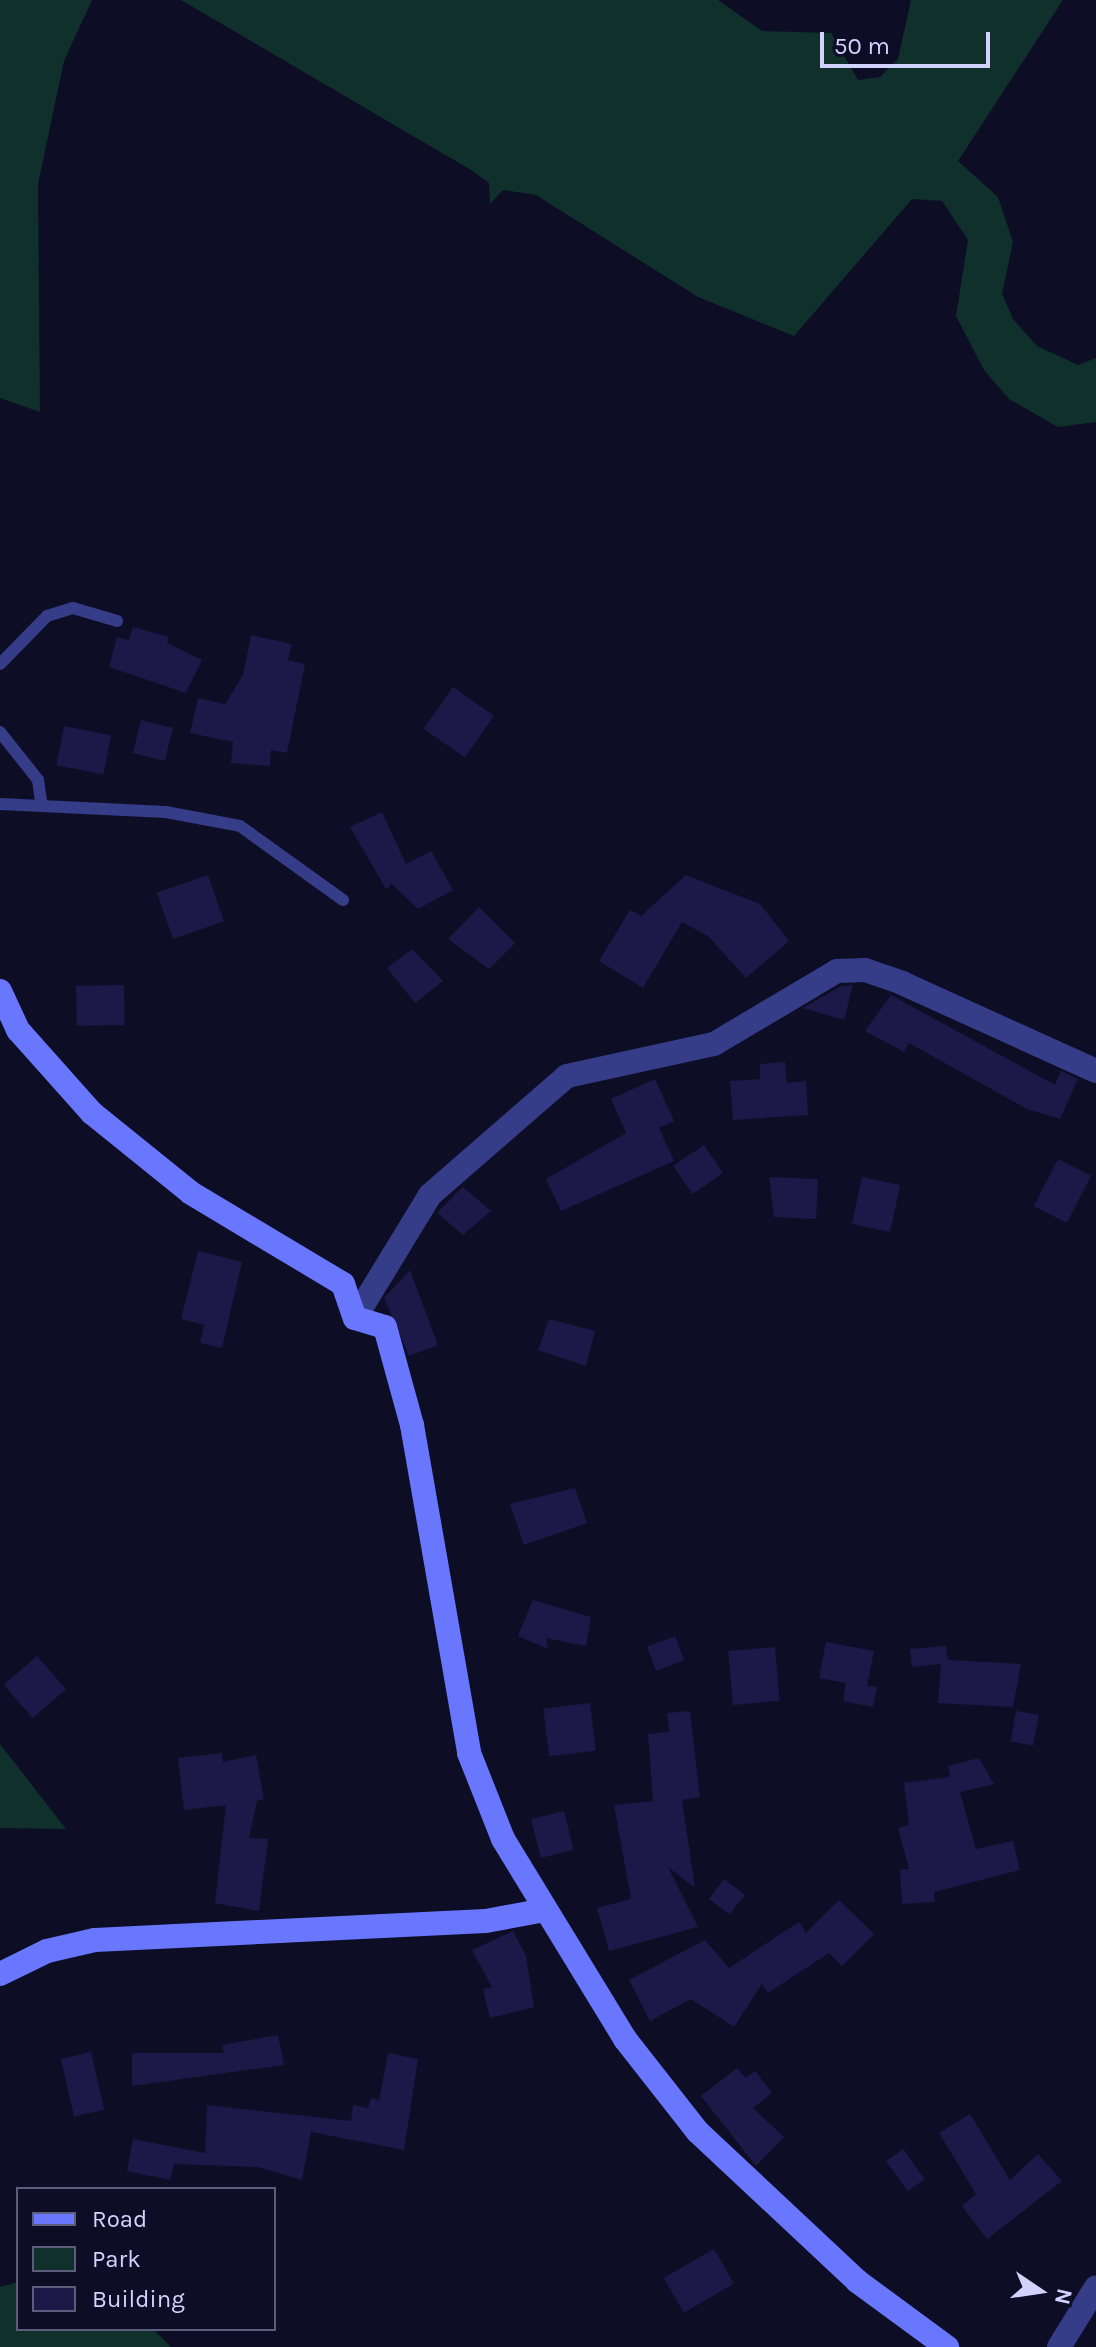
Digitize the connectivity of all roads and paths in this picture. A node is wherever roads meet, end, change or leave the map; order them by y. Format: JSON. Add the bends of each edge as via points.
{"nodes":[{"id":1,"x":117,"y":621,"type":"dead end"},
{"id":2,"x":0,"y":664,"type":"edge"},
{"id":3,"x":0,"y":732,"type":"edge"},
{"id":4,"x":41,"y":801,"type":"junction"},
{"id":5,"x":0,"y":804,"type":"edge"},
{"id":6,"x":343,"y":900,"type":"dead end"},
{"id":7,"x":0,"y":991,"type":"edge"},
{"id":8,"x":1096,"y":1071,"type":"edge"},
{"id":9,"x":355,"y":1318,"type":"junction"},
{"id":10,"x":545,"y":1910,"type":"junction"},
{"id":11,"x":0,"y":1974,"type":"edge"},
{"id":12,"x":1096,"y":2287,"type":"edge"},
{"id":13,"x":947,"y":2347,"type":"edge"},
{"id":14,"x":1059,"y":2347,"type":"edge"}],
"edges":[{"from":1,"to":2,"type":"lane","via":[[73,608],[47,616]]},
{"from":3,"to":4,"type":"lane","via":[[38,780]]},
{"from":4,"to":5,"type":"lane"},
{"from":4,"to":6,"type":"lane","via":[[240,826]]},
{"from":7,"to":9,"type":"main road","via":[[18,1030],[92,1113],[191,1193],[343,1284]]},
{"from":8,"to":9,"type":"street","via":[[902,983],[865,970],[837,971],[714,1044],[567,1076],[430,1195]]},
{"from":9,"to":10,"type":"main road","via":[[385,1327],[396,1347],[469,1753],[503,1839]]},
{"from":10,"to":11,"type":"main road","via":[[486,1921],[95,1940],[47,1951]]},
{"from":10,"to":13,"type":"main road","via":[[625,2039],[698,2132],[857,2281]]},
{"from":12,"to":14,"type":"street"}]}
